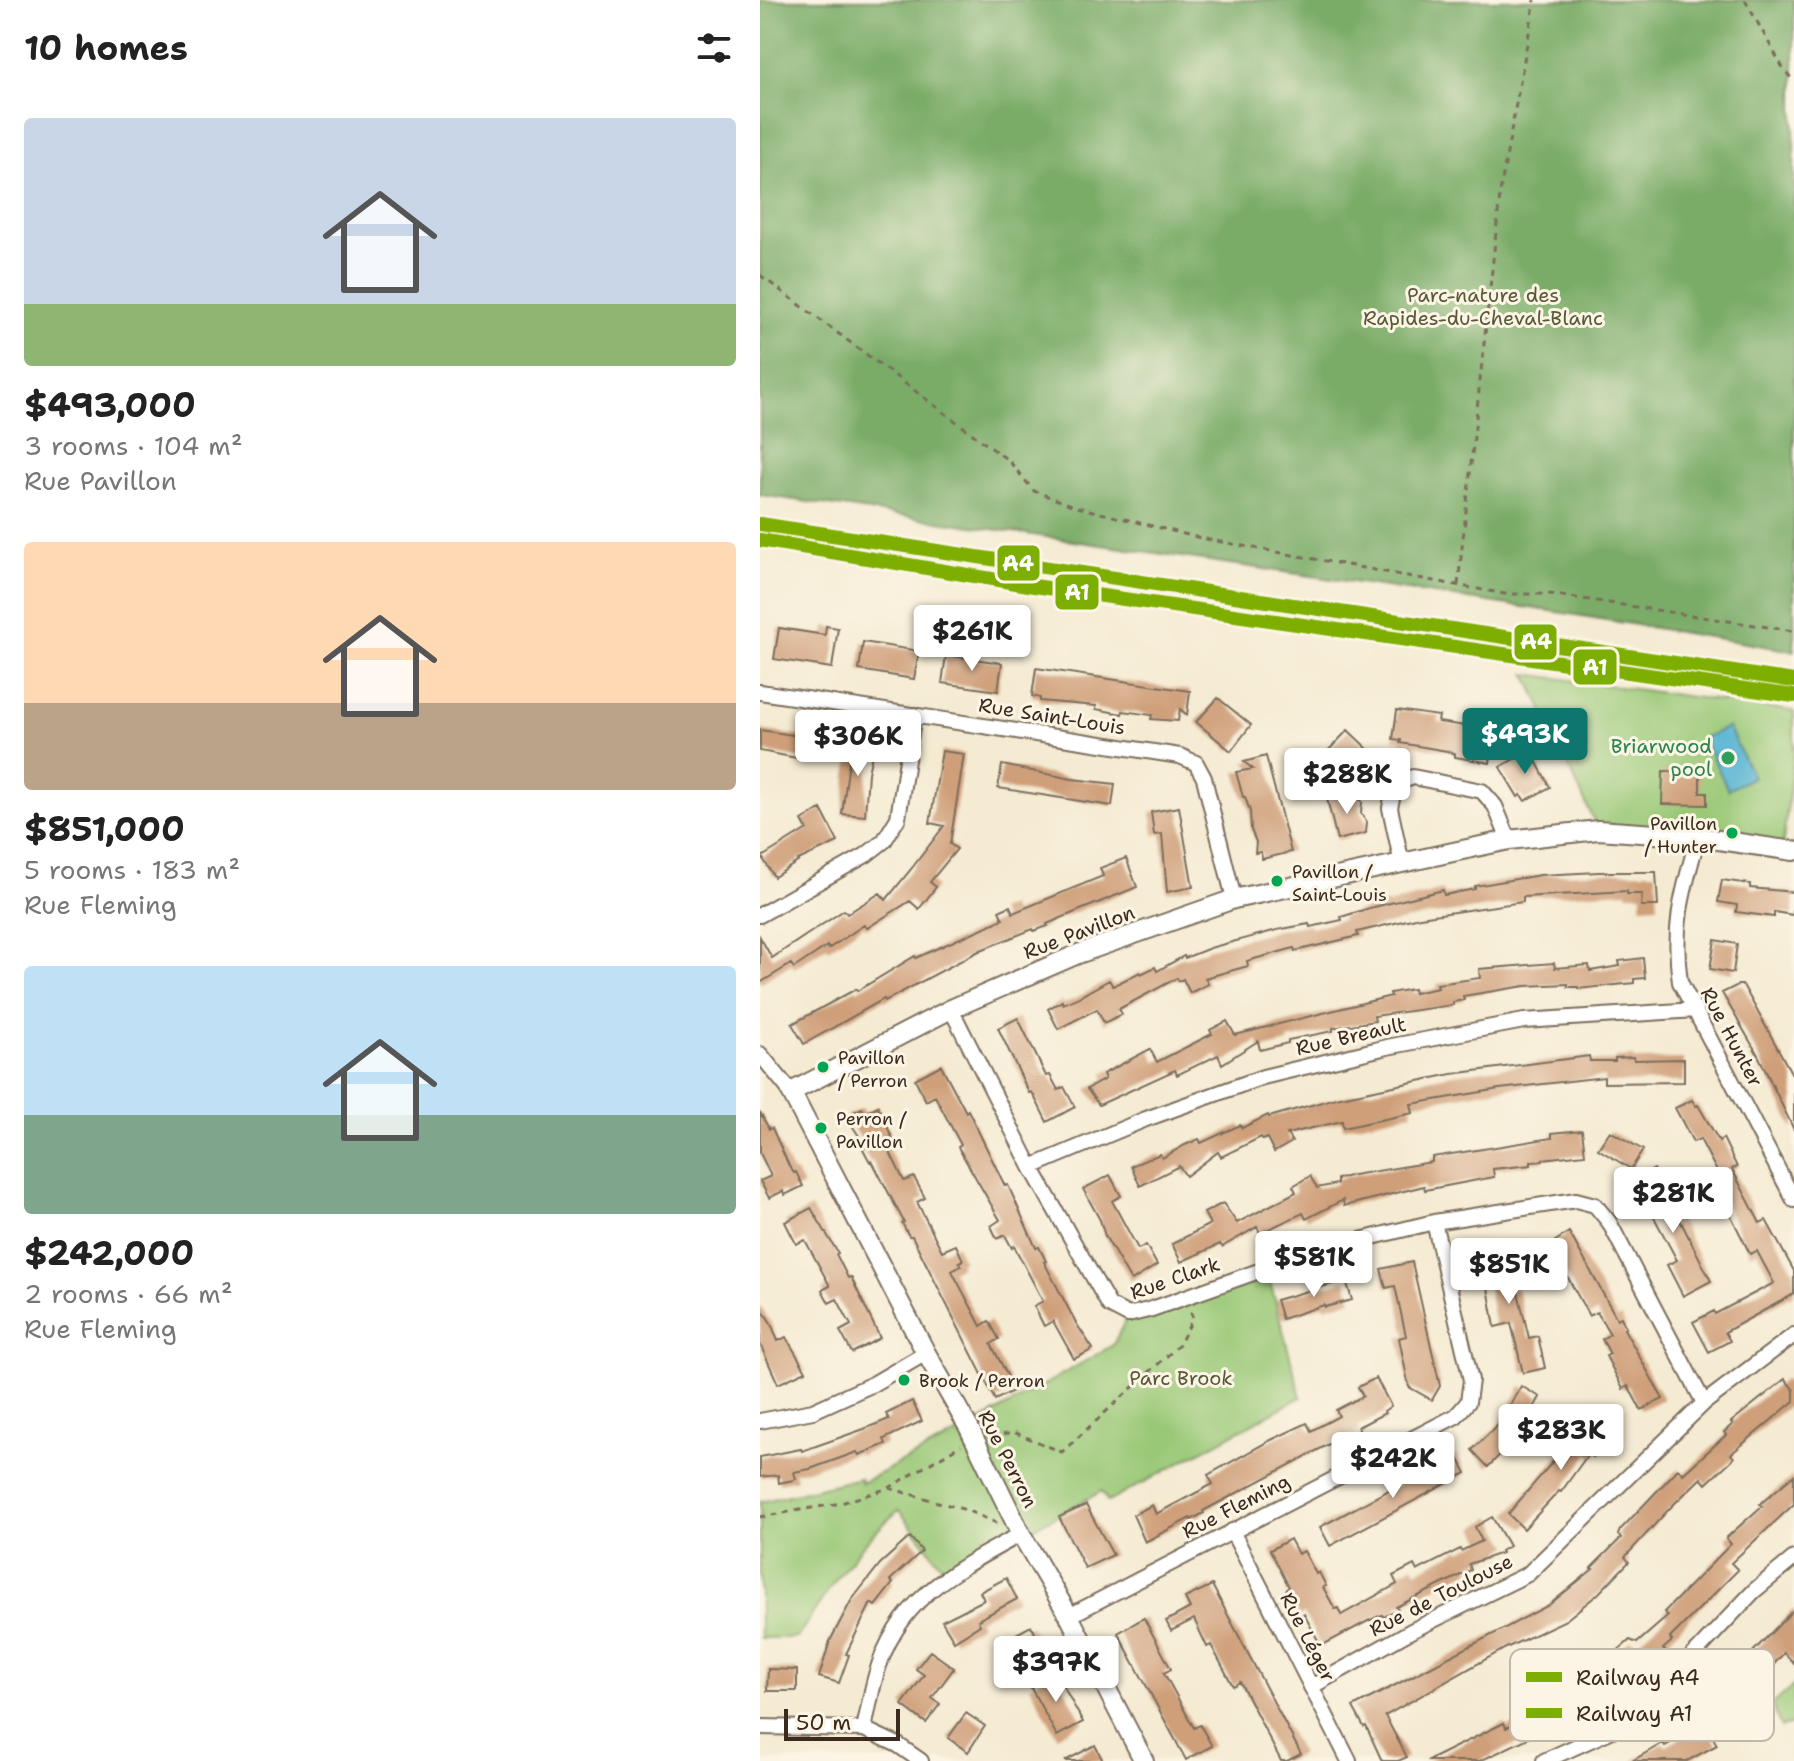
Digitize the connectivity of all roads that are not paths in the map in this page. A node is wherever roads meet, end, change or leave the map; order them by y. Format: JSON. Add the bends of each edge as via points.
{"nodes":[{"id":1,"x":760,"y":692,"type":"edge"},
{"id":2,"x":914,"y":715,"type":"junction"},
{"id":3,"x":1698,"y":837,"type":"junction"},
{"id":4,"x":1509,"y":840,"type":"junction"},
{"id":5,"x":1794,"y":851,"type":"edge"},
{"id":6,"x":1402,"y":864,"type":"junction"},
{"id":7,"x":1234,"y":899,"type":"junction"},
{"id":8,"x":760,"y":915,"type":"edge"},
{"id":9,"x":951,"y":1009,"type":"junction"},
{"id":10,"x":1696,"y":1010,"type":"junction"},
{"id":11,"x":760,"y":1054,"type":"edge"},
{"id":12,"x":791,"y":1092,"type":"junction"},
{"id":13,"x":1031,"y":1167,"type":"junction"},
{"id":14,"x":1794,"y":1200,"type":"edge"},
{"id":15,"x":1434,"y":1222,"type":"junction"},
{"id":16,"x":1794,"y":1335,"type":"edge"},
{"id":17,"x":926,"y":1353,"type":"junction"},
{"id":18,"x":1704,"y":1403,"type":"junction"},
{"id":19,"x":760,"y":1421,"type":"edge"},
{"id":20,"x":1232,"y":1531,"type":"junction"},
{"id":21,"x":1021,"y":1534,"type":"junction"},
{"id":22,"x":1794,"y":1558,"type":"edge"},
{"id":23,"x":1069,"y":1616,"type":"junction"},
{"id":24,"x":1699,"y":1649,"type":"edge"},
{"id":25,"x":1311,"y":1687,"type":"junction"},
{"id":26,"x":760,"y":1727,"type":"edge"},
{"id":27,"x":864,"y":1729,"type":"junction"},
{"id":28,"x":1588,"y":1741,"type":"edge"},
{"id":29,"x":921,"y":1761,"type":"edge"},
{"id":30,"x":1144,"y":1761,"type":"edge"},
{"id":31,"x":1349,"y":1761,"type":"edge"},
{"id":32,"x":1544,"y":1761,"type":"edge"}],
"edges":[{"from":1,"to":2,"type":"street","name":"Rue Saint-Louis"},
{"from":2,"to":7,"type":"street","name":"Rue Saint-Louis","via":[[1180,756],[1196,763]]},
{"from":2,"to":8,"type":"street","via":[[898,818],[884,841]]},
{"from":3,"to":4,"type":"street","name":"Rue Pavillon","via":[[1598,830]]},
{"from":3,"to":5,"type":"street","name":"Rue Pavillon"},
{"from":3,"to":10,"type":"street","name":"Rue Hunter","via":[[1678,908],[1675,949],[1680,982]]},
{"from":4,"to":6,"type":"street","name":"Rue Pavillon"},
{"from":4,"to":6,"type":"street","via":[[1495,806],[1482,791],[1413,777],[1395,784],[1390,808]]},
{"from":6,"to":7,"type":"street","name":"Rue Pavillon"},
{"from":7,"to":9,"type":"street","name":"Rue Pavillon","via":[[1078,954]]},
{"from":9,"to":12,"type":"street","name":"Rue Pavillon"},
{"from":9,"to":13,"type":"street","name":"Rue Clark"},
{"from":10,"to":13,"type":"street","name":"Rue Breault","via":[[1524,1021],[1387,1047],[1263,1077]]},
{"from":10,"to":14,"type":"street","name":"Rue Hunter"},
{"from":11,"to":12,"type":"street","name":"Rue Perron"},
{"from":12,"to":17,"type":"street","name":"Rue Perron"},
{"from":13,"to":15,"type":"street","name":"Rue Clark","via":[[1109,1305],[1128,1315],[1315,1251]]},
{"from":15,"to":18,"type":"street","name":"Rue Clark","via":[[1576,1200],[1595,1205],[1609,1222]]},
{"from":15,"to":20,"type":"street","name":"Rue Fleming","via":[[1471,1380],[1468,1402],[1456,1416]]},
{"from":16,"to":18,"type":"street","name":"Rue de Toulouse"},
{"from":17,"to":19,"type":"street","via":[[813,1411]]},
{"from":17,"to":21,"type":"street","name":"Rue Perron"},
{"from":18,"to":25,"type":"street","name":"Rue de Toulouse","via":[[1528,1574]]},
{"from":20,"to":23,"type":"street","name":"Rue Fleming"},
{"from":20,"to":25,"type":"street","name":"Rue Léger"},
{"from":21,"to":23,"type":"street","name":"Rue Perron"},
{"from":21,"to":27,"type":"street","via":[[948,1574],[899,1623],[876,1672]]},
{"from":22,"to":24,"type":"street"},
{"from":23,"to":30,"type":"street","name":"Rue Perron"},
{"from":25,"to":31,"type":"street","name":"Rue Léger"},
{"from":26,"to":27,"type":"street"},
{"from":27,"to":29,"type":"street"},
{"from":28,"to":32,"type":"street"}]}
